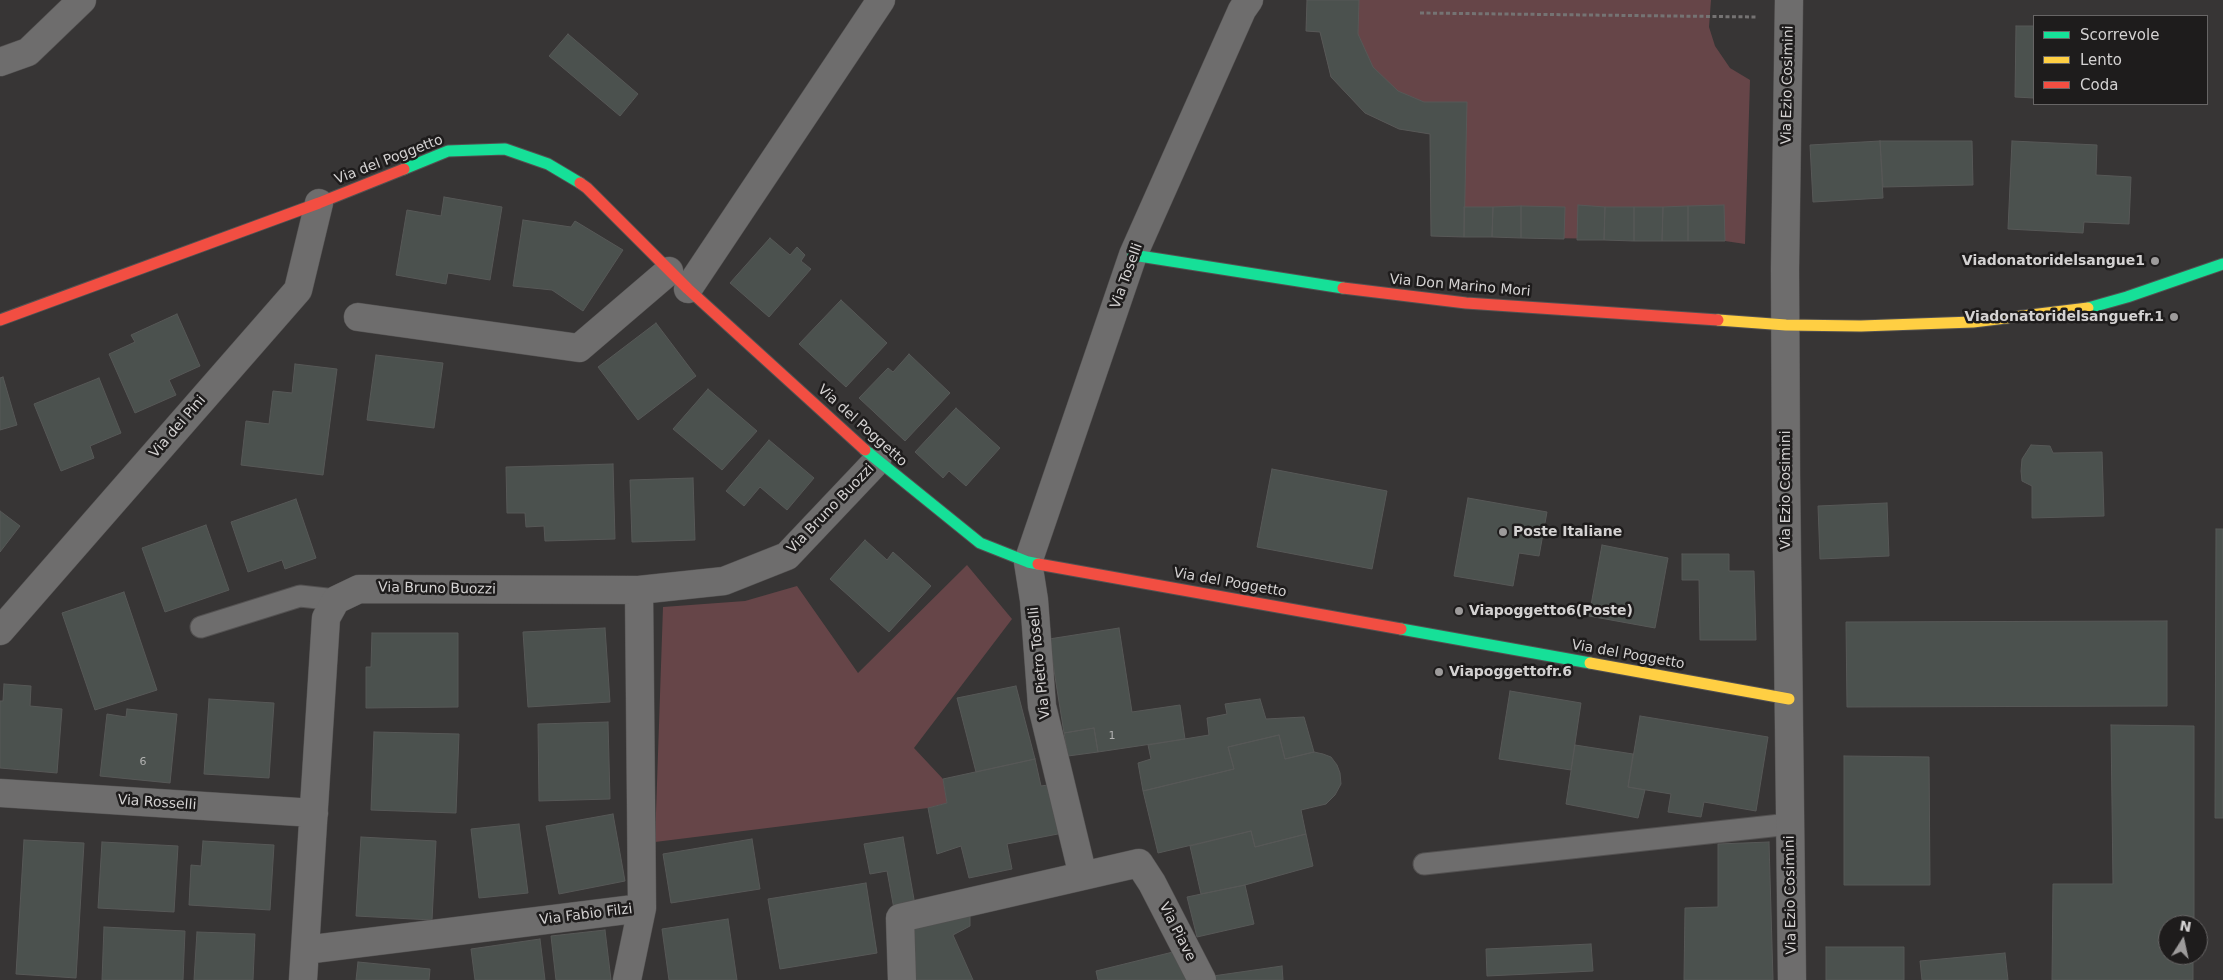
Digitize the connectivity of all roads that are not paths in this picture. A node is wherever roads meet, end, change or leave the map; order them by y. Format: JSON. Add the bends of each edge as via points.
{"nodes":[{"id":1,"x":82,"y":0,"type":"edge"},
{"id":2,"x":881,"y":0,"type":"edge"},
{"id":3,"x":1249,"y":0,"type":"edge"},
{"id":4,"x":1789,"y":0,"type":"edge"},
{"id":5,"x":0,"y":62,"type":"edge"},
{"id":6,"x":319,"y":203,"type":"junction"},
{"id":7,"x":1133,"y":255,"type":"junction"},
{"id":8,"x":2223,"y":264,"type":"edge"},
{"id":9,"x":678,"y":280,"type":"junction"},
{"id":10,"x":358,"y":317,"type":"dead end"},
{"id":11,"x":0,"y":320,"type":"edge"},
{"id":12,"x":1786,"y":325,"type":"junction"},
{"id":13,"x":877,"y":461,"type":"junction"},
{"id":14,"x":1028,"y":562,"type":"junction"},
{"id":15,"x":639,"y":590,"type":"junction"},
{"id":16,"x":336,"y":600,"type":"junction"},
{"id":17,"x":201,"y":627,"type":"dead end"},
{"id":18,"x":0,"y":631,"type":"edge"},
{"id":19,"x":1789,"y":699,"type":"junction"},
{"id":20,"x":0,"y":793,"type":"edge"},
{"id":21,"x":314,"y":813,"type":"junction"},
{"id":22,"x":1790,"y":824,"type":"junction"},
{"id":23,"x":1424,"y":864,"type":"dead end"},
{"id":24,"x":1083,"y":876,"type":"junction"},
{"id":25,"x":642,"y":908,"type":"junction"},
{"id":26,"x":305,"y":950,"type":"junction"},
{"id":27,"x":303,"y":980,"type":"edge"},
{"id":28,"x":627,"y":980,"type":"edge"},
{"id":29,"x":902,"y":980,"type":"edge"},
{"id":30,"x":1202,"y":980,"type":"edge"},
{"id":31,"x":1792,"y":980,"type":"edge"}],
"edges":[{"from":1,"to":5,"type":"street","via":[[28,52]]},
{"from":2,"to":9,"type":"street"},
{"from":3,"to":7,"type":"street","name":"Via Toselli"},
{"from":4,"to":12,"type":"street","name":"Via Ezio Cosimini"},
{"from":6,"to":9,"type":"street","name":"Via del Poggetto","via":[[448,151],[504,149],[548,164],[587,188]]},
{"from":6,"to":11,"type":"street","name":"Via del Poggetto"},
{"from":6,"to":18,"type":"street","name":"Via dei Pini","via":[[298,290]]},
{"from":7,"to":12,"type":"street","name":"Via Don Marino Mori","via":[[1350,290],[1466,303]]},
{"from":7,"to":14,"type":"street","name":"Via Toselli"},
{"from":8,"to":12,"type":"street","name":"Via Don Marino Mori","via":[[2080,310],[1973,322]]},
{"from":9,"to":10,"type":"street","via":[[579,348]]},
{"from":9,"to":13,"type":"street","name":"Via del Poggetto"},
{"from":12,"to":19,"type":"street","name":"Via Ezio Cosimini"},
{"from":13,"to":14,"type":"street","name":"Via del Poggetto","via":[[980,543]]},
{"from":13,"to":15,"type":"street","name":"Via Bruno Buozzi","via":[[786,556],[724,582]]},
{"from":14,"to":19,"type":"street","name":"Via del Poggetto"},
{"from":14,"to":24,"type":"street","name":"Via Pietro Toselli","via":[[1042,706]]},
{"from":15,"to":16,"type":"street","name":"Via Bruno Buozzi","via":[[359,589]]},
{"from":15,"to":25,"type":"street","name":"Via Fabio Filzi"},
{"from":16,"to":17,"type":"lane","via":[[300,596]]},
{"from":16,"to":21,"type":"street","via":[[326,618]]},
{"from":19,"to":22,"type":"street","name":"Via Ezio Cosimini"},
{"from":20,"to":21,"type":"street","name":"Via Rosselli"},
{"from":21,"to":26,"type":"street"},
{"from":22,"to":23,"type":"lane"},
{"from":22,"to":31,"type":"street","name":"Via Ezio Cosimini"},
{"from":24,"to":29,"type":"street","via":[[900,918]]},
{"from":24,"to":30,"type":"street","name":"Via Piave","via":[[1139,863]]},
{"from":25,"to":26,"type":"street","name":"Via Fabio Filzi"},
{"from":25,"to":28,"type":"street"},
{"from":26,"to":27,"type":"street"}]}
